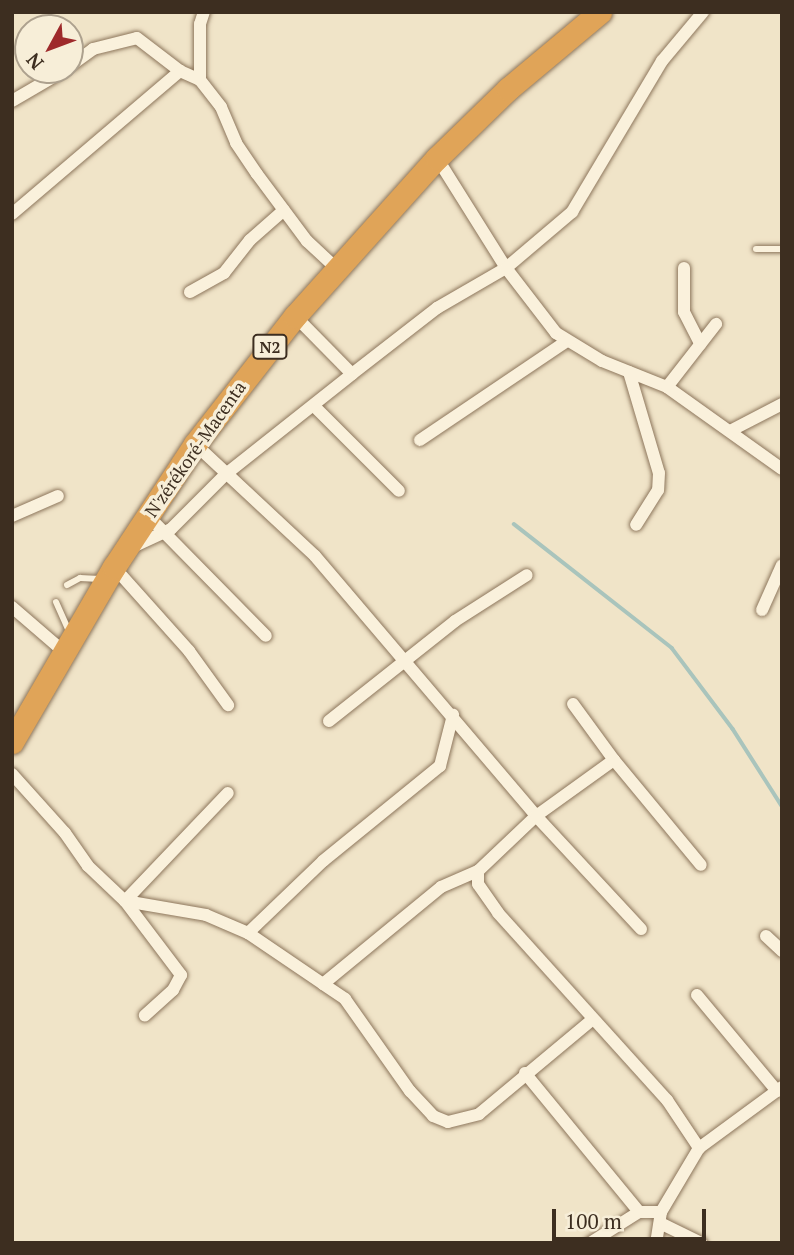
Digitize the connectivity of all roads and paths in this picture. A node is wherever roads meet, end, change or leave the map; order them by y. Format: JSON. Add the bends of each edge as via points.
{"nodes":[{"id":1,"x":204,"y":12,"type":"edge"},
{"id":2,"x":600,"y":12,"type":"edge"},
{"id":3,"x":703,"y":12,"type":"edge"},
{"id":4,"x":84,"y":56,"type":"edge"},
{"id":5,"x":180,"y":71,"type":"junction"},
{"id":6,"x":200,"y":80,"type":"junction"},
{"id":7,"x":41,"y":84,"type":"edge"},
{"id":8,"x":12,"y":101,"type":"edge"},
{"id":9,"x":437,"y":158,"type":"junction"},
{"id":10,"x":285,"y":210,"type":"junction"},
{"id":11,"x":12,"y":214,"type":"edge"},
{"id":12,"x":756,"y":249,"type":"dead end"},
{"id":13,"x":782,"y":249,"type":"edge"},
{"id":14,"x":335,"y":267,"type":"junction"},
{"id":15,"x":506,"y":268,"type":"junction"},
{"id":16,"x":684,"y":268,"type":"dead end"},
{"id":17,"x":190,"y":292,"type":"dead end"},
{"id":18,"x":295,"y":316,"type":"junction"},
{"id":19,"x":716,"y":324,"type":"dead end"},
{"id":20,"x":567,"y":341,"type":"junction"},
{"id":21,"x":700,"y":344,"type":"junction"},
{"id":22,"x":629,"y":372,"type":"junction"},
{"id":23,"x":352,"y":374,"type":"junction"},
{"id":24,"x":667,"y":387,"type":"junction"},
{"id":25,"x":782,"y":404,"type":"edge"},
{"id":26,"x":313,"y":406,"type":"junction"},
{"id":27,"x":730,"y":431,"type":"junction"},
{"id":28,"x":420,"y":440,"type":"dead end"},
{"id":29,"x":195,"y":444,"type":"junction"},
{"id":30,"x":782,"y":469,"type":"edge"},
{"id":31,"x":226,"y":474,"type":"junction"},
{"id":32,"x":399,"y":491,"type":"dead end"},
{"id":33,"x":58,"y":496,"type":"dead end"},
{"id":34,"x":12,"y":516,"type":"edge"},
{"id":35,"x":148,"y":516,"type":"junction"},
{"id":36,"x":636,"y":525,"type":"dead end"},
{"id":37,"x":165,"y":532,"type":"junction"},
{"id":38,"x":782,"y":565,"type":"edge"},
{"id":39,"x":115,"y":566,"type":"junction"},
{"id":40,"x":527,"y":575,"type":"dead end"},
{"id":41,"x":67,"y":585,"type":"dead end"},
{"id":42,"x":56,"y":602,"type":"dead end"},
{"id":43,"x":12,"y":607,"type":"edge"},
{"id":44,"x":762,"y":610,"type":"dead end"},
{"id":45,"x":266,"y":636,"type":"dead end"},
{"id":46,"x":67,"y":643,"type":"junction"},
{"id":47,"x":402,"y":663,"type":"junction"},
{"id":48,"x":573,"y":704,"type":"dead end"},
{"id":49,"x":228,"y":705,"type":"dead end"},
{"id":50,"x":453,"y":715,"type":"junction"},
{"id":51,"x":329,"y":721,"type":"dead end"},
{"id":52,"x":12,"y":742,"type":"edge"},
{"id":53,"x":614,"y":760,"type":"junction"},
{"id":54,"x":12,"y":774,"type":"edge"},
{"id":55,"x":228,"y":793,"type":"dead end"},
{"id":56,"x":536,"y":816,"type":"junction"},
{"id":57,"x":701,"y":865,"type":"dead end"},
{"id":58,"x":478,"y":871,"type":"junction"},
{"id":59,"x":125,"y":901,"type":"junction"},
{"id":60,"x":641,"y":929,"type":"dead end"},
{"id":61,"x":248,"y":933,"type":"junction"},
{"id":62,"x":766,"y":936,"type":"dead end"},
{"id":63,"x":782,"y":951,"type":"edge"},
{"id":64,"x":323,"y":984,"type":"junction"},
{"id":65,"x":697,"y":995,"type":"dead end"},
{"id":66,"x":145,"y":1015,"type":"dead end"},
{"id":67,"x":593,"y":1019,"type":"junction"},
{"id":68,"x":525,"y":1073,"type":"junction"},
{"id":69,"x":779,"y":1089,"type":"edge"},
{"id":70,"x":699,"y":1148,"type":"junction"},
{"id":71,"x":639,"y":1212,"type":"junction"},
{"id":72,"x":661,"y":1218,"type":"junction"},
{"id":73,"x":590,"y":1243,"type":"edge"},
{"id":74,"x":656,"y":1243,"type":"edge"},
{"id":75,"x":702,"y":1243,"type":"edge"}],
"edges":[{"from":1,"to":6,"type":"street"},
{"from":2,"to":9,"type":"highway","name":"N'zérékoré-Macenta","number":"N2","via":[[508,89]]},
{"from":3,"to":15,"type":"street","via":[[662,61],[572,212]]},
{"from":4,"to":5,"type":"street","via":[[137,38]]},
{"from":5,"to":6,"type":"street"},
{"from":5,"to":11,"type":"street"},
{"from":6,"to":10,"type":"street","via":[[221,107],[236,143]]},
{"from":7,"to":8,"type":"street"},
{"from":9,"to":14,"type":"highway","name":"N'zérékoré-Macenta","number":"N2"},
{"from":9,"to":15,"type":"street"},
{"from":10,"to":14,"type":"street","via":[[307,241]]},
{"from":10,"to":17,"type":"street","via":[[250,240],[224,274]]},
{"from":12,"to":13,"type":"lane"},
{"from":14,"to":18,"type":"highway","name":"N'zérékoré-Macenta","number":"N2"},
{"from":15,"to":20,"type":"street","via":[[527,299]]},
{"from":15,"to":23,"type":"street","via":[[438,308]]},
{"from":16,"to":21,"type":"street","via":[[684,312]]},
{"from":18,"to":23,"type":"street"},
{"from":18,"to":29,"type":"highway","name":"N'zérékoré-Macenta","number":"N2"},
{"from":19,"to":21,"type":"street"},
{"from":20,"to":22,"type":"street"},
{"from":20,"to":28,"type":"street"},
{"from":21,"to":24,"type":"street"},
{"from":22,"to":24,"type":"street"},
{"from":22,"to":36,"type":"street","via":[[659,473],[659,490]]},
{"from":23,"to":26,"type":"street"},
{"from":24,"to":27,"type":"street"},
{"from":25,"to":27,"type":"street"},
{"from":26,"to":31,"type":"street"},
{"from":26,"to":32,"type":"street"},
{"from":27,"to":30,"type":"street"},
{"from":29,"to":31,"type":"street"},
{"from":29,"to":35,"type":"highway","name":"N'zérékoré-Macenta","number":"N2"},
{"from":31,"to":37,"type":"street"},
{"from":31,"to":47,"type":"street","via":[[314,556]]},
{"from":33,"to":34,"type":"street"},
{"from":35,"to":37,"type":"street"},
{"from":35,"to":39,"type":"highway","name":"N'zérékoré-Macenta","number":"N2"},
{"from":37,"to":39,"type":"street"},
{"from":37,"to":45,"type":"street"},
{"from":38,"to":44,"type":"street"},
{"from":39,"to":41,"type":"lane"},
{"from":39,"to":46,"type":"highway","name":"N'zérékoré-Macenta","number":"N2"},
{"from":39,"to":49,"type":"street","via":[[189,651]]},
{"from":40,"to":47,"type":"street","via":[[455,621]]},
{"from":42,"to":46,"type":"lane"},
{"from":43,"to":46,"type":"street"},
{"from":46,"to":52,"type":"highway","name":"N'zérékoré-Macenta","number":"N2"},
{"from":47,"to":50,"type":"street"},
{"from":47,"to":51,"type":"street"},
{"from":48,"to":53,"type":"street"},
{"from":50,"to":56,"type":"street"},
{"from":50,"to":61,"type":"street","via":[[440,766],[323,861]]},
{"from":53,"to":56,"type":"street"},
{"from":53,"to":57,"type":"street"},
{"from":54,"to":59,"type":"street","via":[[88,866]]},
{"from":55,"to":59,"type":"street"},
{"from":56,"to":58,"type":"street"},
{"from":56,"to":60,"type":"street"},
{"from":58,"to":64,"type":"street","via":[[441,887]]},
{"from":58,"to":67,"type":"street","via":[[478,884],[498,913]]},
{"from":59,"to":61,"type":"street","via":[[206,915]]},
{"from":59,"to":66,"type":"street","via":[[181,975],[173,990]]},
{"from":61,"to":64,"type":"street"},
{"from":62,"to":63,"type":"street"},
{"from":64,"to":68,"type":"street","via":[[345,999],[433,1116],[448,1122],[479,1114]]},
{"from":65,"to":69,"type":"street"},
{"from":67,"to":68,"type":"street"},
{"from":67,"to":70,"type":"street","via":[[667,1100]]},
{"from":68,"to":71,"type":"street"},
{"from":69,"to":70,"type":"street"},
{"from":70,"to":72,"type":"street"},
{"from":71,"to":72,"type":"street"},
{"from":71,"to":73,"type":"street"},
{"from":72,"to":74,"type":"street"},
{"from":72,"to":75,"type":"street"}]}
